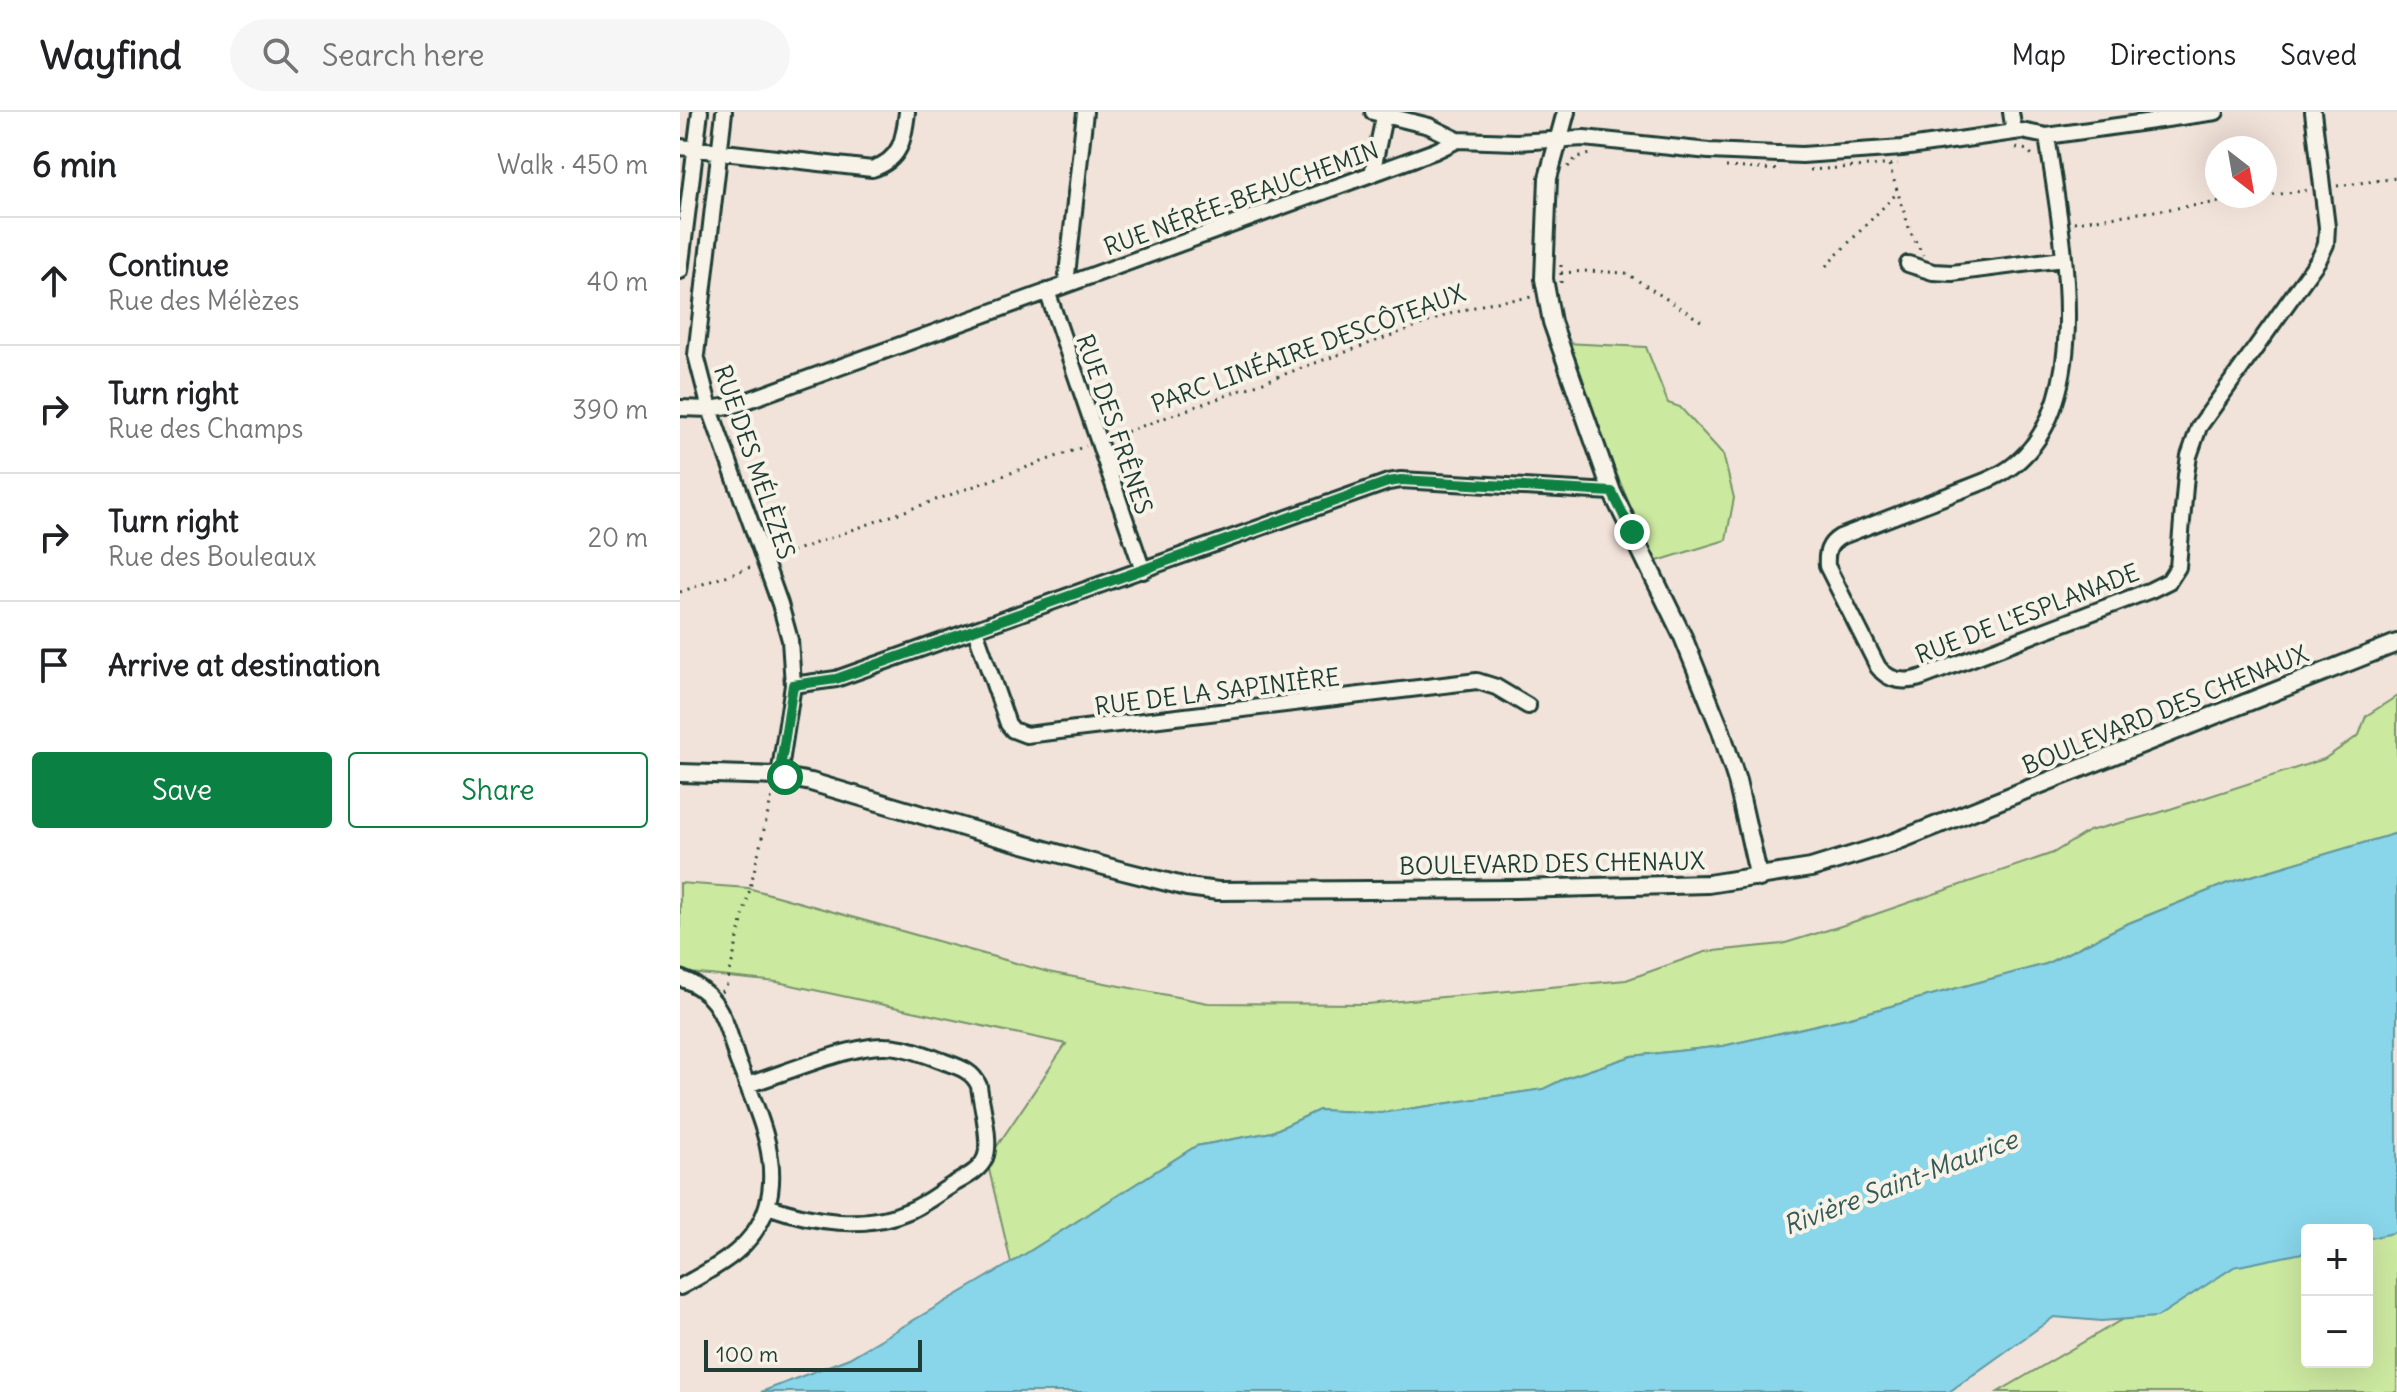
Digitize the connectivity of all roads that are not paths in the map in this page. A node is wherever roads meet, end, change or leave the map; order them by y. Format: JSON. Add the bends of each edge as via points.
{"nodes":[{"id":1,"x":700,"y":112,"type":"edge"},
{"id":2,"x":724,"y":112,"type":"edge"},
{"id":3,"x":907,"y":112,"type":"edge"},
{"id":4,"x":1085,"y":112,"type":"edge"},
{"id":5,"x":1566,"y":112,"type":"edge"},
{"id":6,"x":2011,"y":112,"type":"edge"},
{"id":7,"x":2216,"y":112,"type":"edge"},
{"id":8,"x":2313,"y":112,"type":"edge"},
{"id":9,"x":1381,"y":113,"type":"edge"},
{"id":10,"x":2014,"y":132,"type":"junction"},
{"id":11,"x":2047,"y":136,"type":"junction"},
{"id":12,"x":1458,"y":140,"type":"junction"},
{"id":13,"x":1558,"y":140,"type":"junction"},
{"id":14,"x":688,"y":148,"type":"edge"},
{"id":15,"x":719,"y":152,"type":"junction"},
{"id":16,"x":1372,"y":174,"type":"junction"},
{"id":17,"x":2063,"y":259,"type":"junction"},
{"id":18,"x":1908,"y":264,"type":"dead end"},
{"id":19,"x":680,"y":271,"type":"edge"},
{"id":20,"x":1066,"y":284,"type":"junction"},
{"id":21,"x":1047,"y":291,"type":"junction"},
{"id":22,"x":681,"y":407,"type":"edge"},
{"id":23,"x":710,"y":409,"type":"junction"},
{"id":24,"x":1612,"y":492,"type":"junction"},
{"id":25,"x":1143,"y":571,"type":"junction"},
{"id":26,"x":975,"y":630,"type":"junction"},
{"id":27,"x":2397,"y":643,"type":"edge"},
{"id":28,"x":793,"y":685,"type":"junction"},
{"id":29,"x":1528,"y":706,"type":"dead end"},
{"id":30,"x":680,"y":773,"type":"edge"},
{"id":31,"x":779,"y":776,"type":"junction"},
{"id":32,"x":1759,"y":878,"type":"junction"},
{"id":33,"x":680,"y":978,"type":"edge"},
{"id":34,"x":747,"y":1085,"type":"junction"},
{"id":35,"x":767,"y":1206,"type":"junction"},
{"id":36,"x":680,"y":1287,"type":"edge"}],
"edges":[{"from":1,"to":14,"type":"street"},
{"from":2,"to":15,"type":"street","name":"RUE DES MÉLÈZES"},
{"from":3,"to":15,"type":"street","via":[[902,145],[894,158],[865,170]]},
{"from":4,"to":20,"type":"street"},
{"from":5,"to":13,"type":"street"},
{"from":6,"to":10,"type":"street"},
{"from":7,"to":11,"type":"street","name":"RUE NÉRÉE-BEAUCHEMIN"},
{"from":8,"to":17,"type":"street","name":"RUE DE L'ESPLANADE","via":[[2326,244],[2199,427],[2189,456],[2180,558],[2169,581],[1923,677],[1889,678],[1878,667],[1827,566],[1829,547],[1840,537],[1997,475],[2028,452],[2047,422],[2061,383],[2068,322]]},
{"from":9,"to":12,"type":"street"},
{"from":9,"to":16,"type":"street"},
{"from":10,"to":11,"type":"street","name":"RUE NÉRÉE-BEAUCHEMIN"},
{"from":10,"to":13,"type":"street","name":"RUE NÉRÉE-BEAUCHEMIN","via":[[1876,151],[1802,155],[1592,138]]},
{"from":11,"to":17,"type":"street","name":"RUE DE L'ESPLANADE"},
{"from":12,"to":13,"type":"street","name":"RUE NÉRÉE-BEAUCHEMIN"},
{"from":12,"to":16,"type":"street","name":"RUE NÉRÉE-BEAUCHEMIN"},
{"from":13,"to":24,"type":"street","via":[[1548,178],[1546,296]]},
{"from":14,"to":15,"type":"street"},
{"from":14,"to":19,"type":"street"},
{"from":15,"to":23,"type":"street","name":"RUE DES MÉLÈZES","via":[[695,346]]},
{"from":16,"to":20,"type":"street","name":"RUE NÉRÉE-BEAUCHEMIN"},
{"from":17,"to":18,"type":"street","via":[[1952,273]]},
{"from":20,"to":21,"type":"street","name":"RUE NÉRÉE-BEAUCHEMIN"},
{"from":21,"to":23,"type":"street","name":"RUE NÉRÉE-BEAUCHEMIN","via":[[735,405]]},
{"from":21,"to":25,"type":"street","name":"RUE DES FRÊNES"},
{"from":22,"to":23,"type":"street","name":"RUE NÉRÉE-BEAUCHEMIN"},
{"from":23,"to":28,"type":"street","name":"RUE DES MÉLÈZES","via":[[788,632]]},
{"from":24,"to":25,"type":"street","via":[[1395,481]]},
{"from":24,"to":32,"type":"street","via":[[1711,704],[1737,781]]},
{"from":25,"to":26,"type":"street"},
{"from":26,"to":28,"type":"street","via":[[836,679]]},
{"from":26,"to":29,"type":"street","name":"RUE DE LA SAPINIÈRE","via":[[1008,724],[1026,735],[1477,681]]},
{"from":27,"to":32,"type":"street","name":"BOULEVARD DES CHENAUX","via":[[1905,838],[1833,862]]},
{"from":28,"to":31,"type":"street","name":"RUE DES MÉLÈZES"},
{"from":30,"to":31,"type":"street","name":"BOULEVARD DES CHENAUX"},
{"from":31,"to":32,"type":"street","name":"BOULEVARD DES CHENAUX","via":[[827,785],[1119,870],[1218,891],[1687,885]]},
{"from":33,"to":34,"type":"street","via":[[700,987],[720,1011]]},
{"from":34,"to":35,"type":"street","via":[[771,1166]]},
{"from":34,"to":35,"type":"street","via":[[885,1045],[963,1069],[979,1086],[988,1146],[985,1159],[974,1172],[917,1207],[893,1216],[834,1223]]},
{"from":35,"to":36,"type":"street","via":[[739,1251]]}]}
